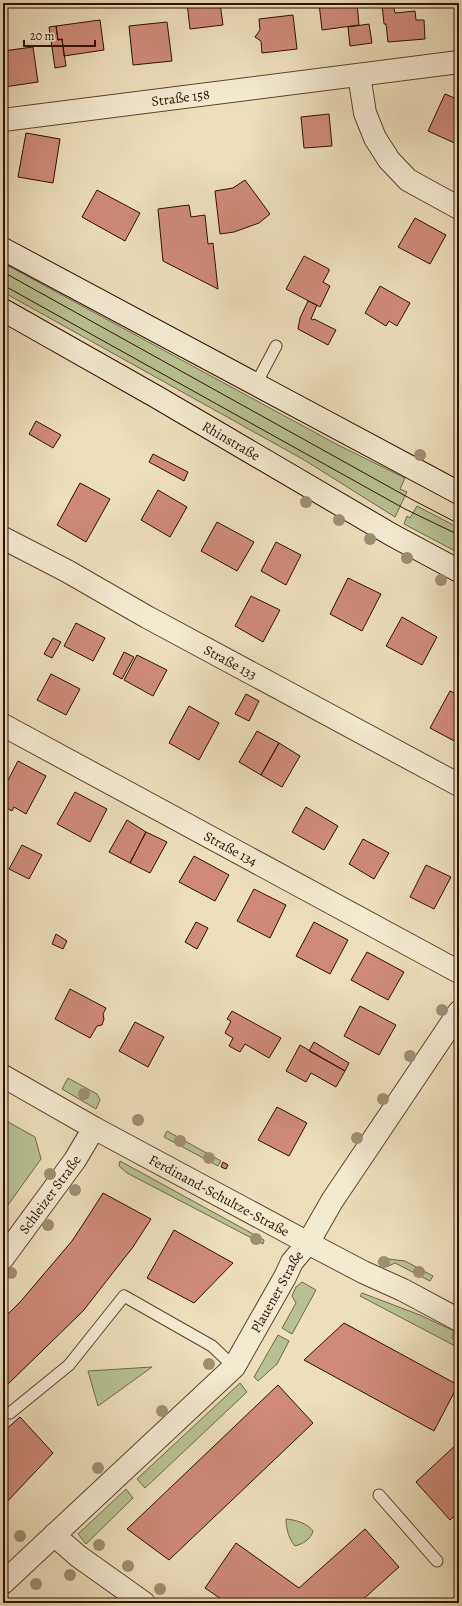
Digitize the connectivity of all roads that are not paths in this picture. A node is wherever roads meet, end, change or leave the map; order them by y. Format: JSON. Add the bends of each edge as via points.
{"nodes":[{"id":1,"x":459,"y":62,"type":"edge"},
{"id":2,"x":359,"y":75,"type":"junction"},
{"id":3,"x":3,"y":120,"type":"edge"},
{"id":4,"x":459,"y":208,"type":"edge"},
{"id":5,"x":3,"y":249,"type":"edge"},
{"id":6,"x":3,"y":310,"type":"edge"},
{"id":7,"x":276,"y":346,"type":"dead end"},
{"id":8,"x":256,"y":384,"type":"junction"},
{"id":9,"x":459,"y":493,"type":"edge"},
{"id":10,"x":3,"y":538,"type":"edge"},
{"id":11,"x":459,"y":571,"type":"edge"},
{"id":12,"x":3,"y":725,"type":"edge"},
{"id":13,"x":459,"y":785,"type":"edge"},
{"id":14,"x":459,"y":972,"type":"edge"},
{"id":15,"x":459,"y":1012,"type":"edge"},
{"id":16,"x":3,"y":1076,"type":"edge"},
{"id":17,"x":94,"y":1128,"type":"junction"},
{"id":18,"x":308,"y":1242,"type":"junction"},
{"id":19,"x":3,"y":1258,"type":"edge"},
{"id":20,"x":459,"y":1320,"type":"edge"},
{"id":21,"x":234,"y":1367,"type":"junction"},
{"id":22,"x":10,"y":1413,"type":"dead end"},
{"id":23,"x":379,"y":1495,"type":"dead end"},
{"id":24,"x":54,"y":1535,"type":"junction"},
{"id":25,"x":437,"y":1561,"type":"dead end"},
{"id":26,"x":3,"y":1583,"type":"edge"},
{"id":27,"x":144,"y":1603,"type":"edge"}],
"edges":[{"from":1,"to":2,"type":"street","name":"Straße 158"},
{"from":2,"to":3,"type":"street","name":"Straße 158"},
{"from":2,"to":4,"type":"street","via":[[365,113],[375,138],[389,160],[408,180]]},
{"from":5,"to":8,"type":"street"},
{"from":6,"to":11,"type":"street","name":"Rhinstraße","via":[[392,535]]},
{"from":7,"to":8,"type":"lane"},
{"from":8,"to":9,"type":"street"},
{"from":10,"to":13,"type":"street","name":"Straße 133"},
{"from":12,"to":14,"type":"street","name":"Straße 134"},
{"from":15,"to":18,"type":"street","name":"Plauener Straße","via":[[332,1201]]},
{"from":16,"to":17,"type":"street","name":"Ferdinand-Schultze-Straße"},
{"from":17,"to":18,"type":"street","name":"Ferdinand-Schultze-Straße"},
{"from":17,"to":19,"type":"street","name":"Schleizer Straße","via":[[76,1160]]},
{"from":18,"to":20,"type":"street","name":"Ferdinand-Schultze-Straße"},
{"from":18,"to":21,"type":"street","name":"Plauener Straße","via":[[292,1262]]},
{"from":21,"to":22,"type":"lane","via":[[212,1346],[124,1296],[69,1365]]},
{"from":21,"to":24,"type":"street","name":"Plauener Straße"},
{"from":23,"to":25,"type":"lane"},
{"from":24,"to":26,"type":"street","name":"Plauener Straße"},
{"from":24,"to":27,"type":"street","via":[[78,1556]]}]}
